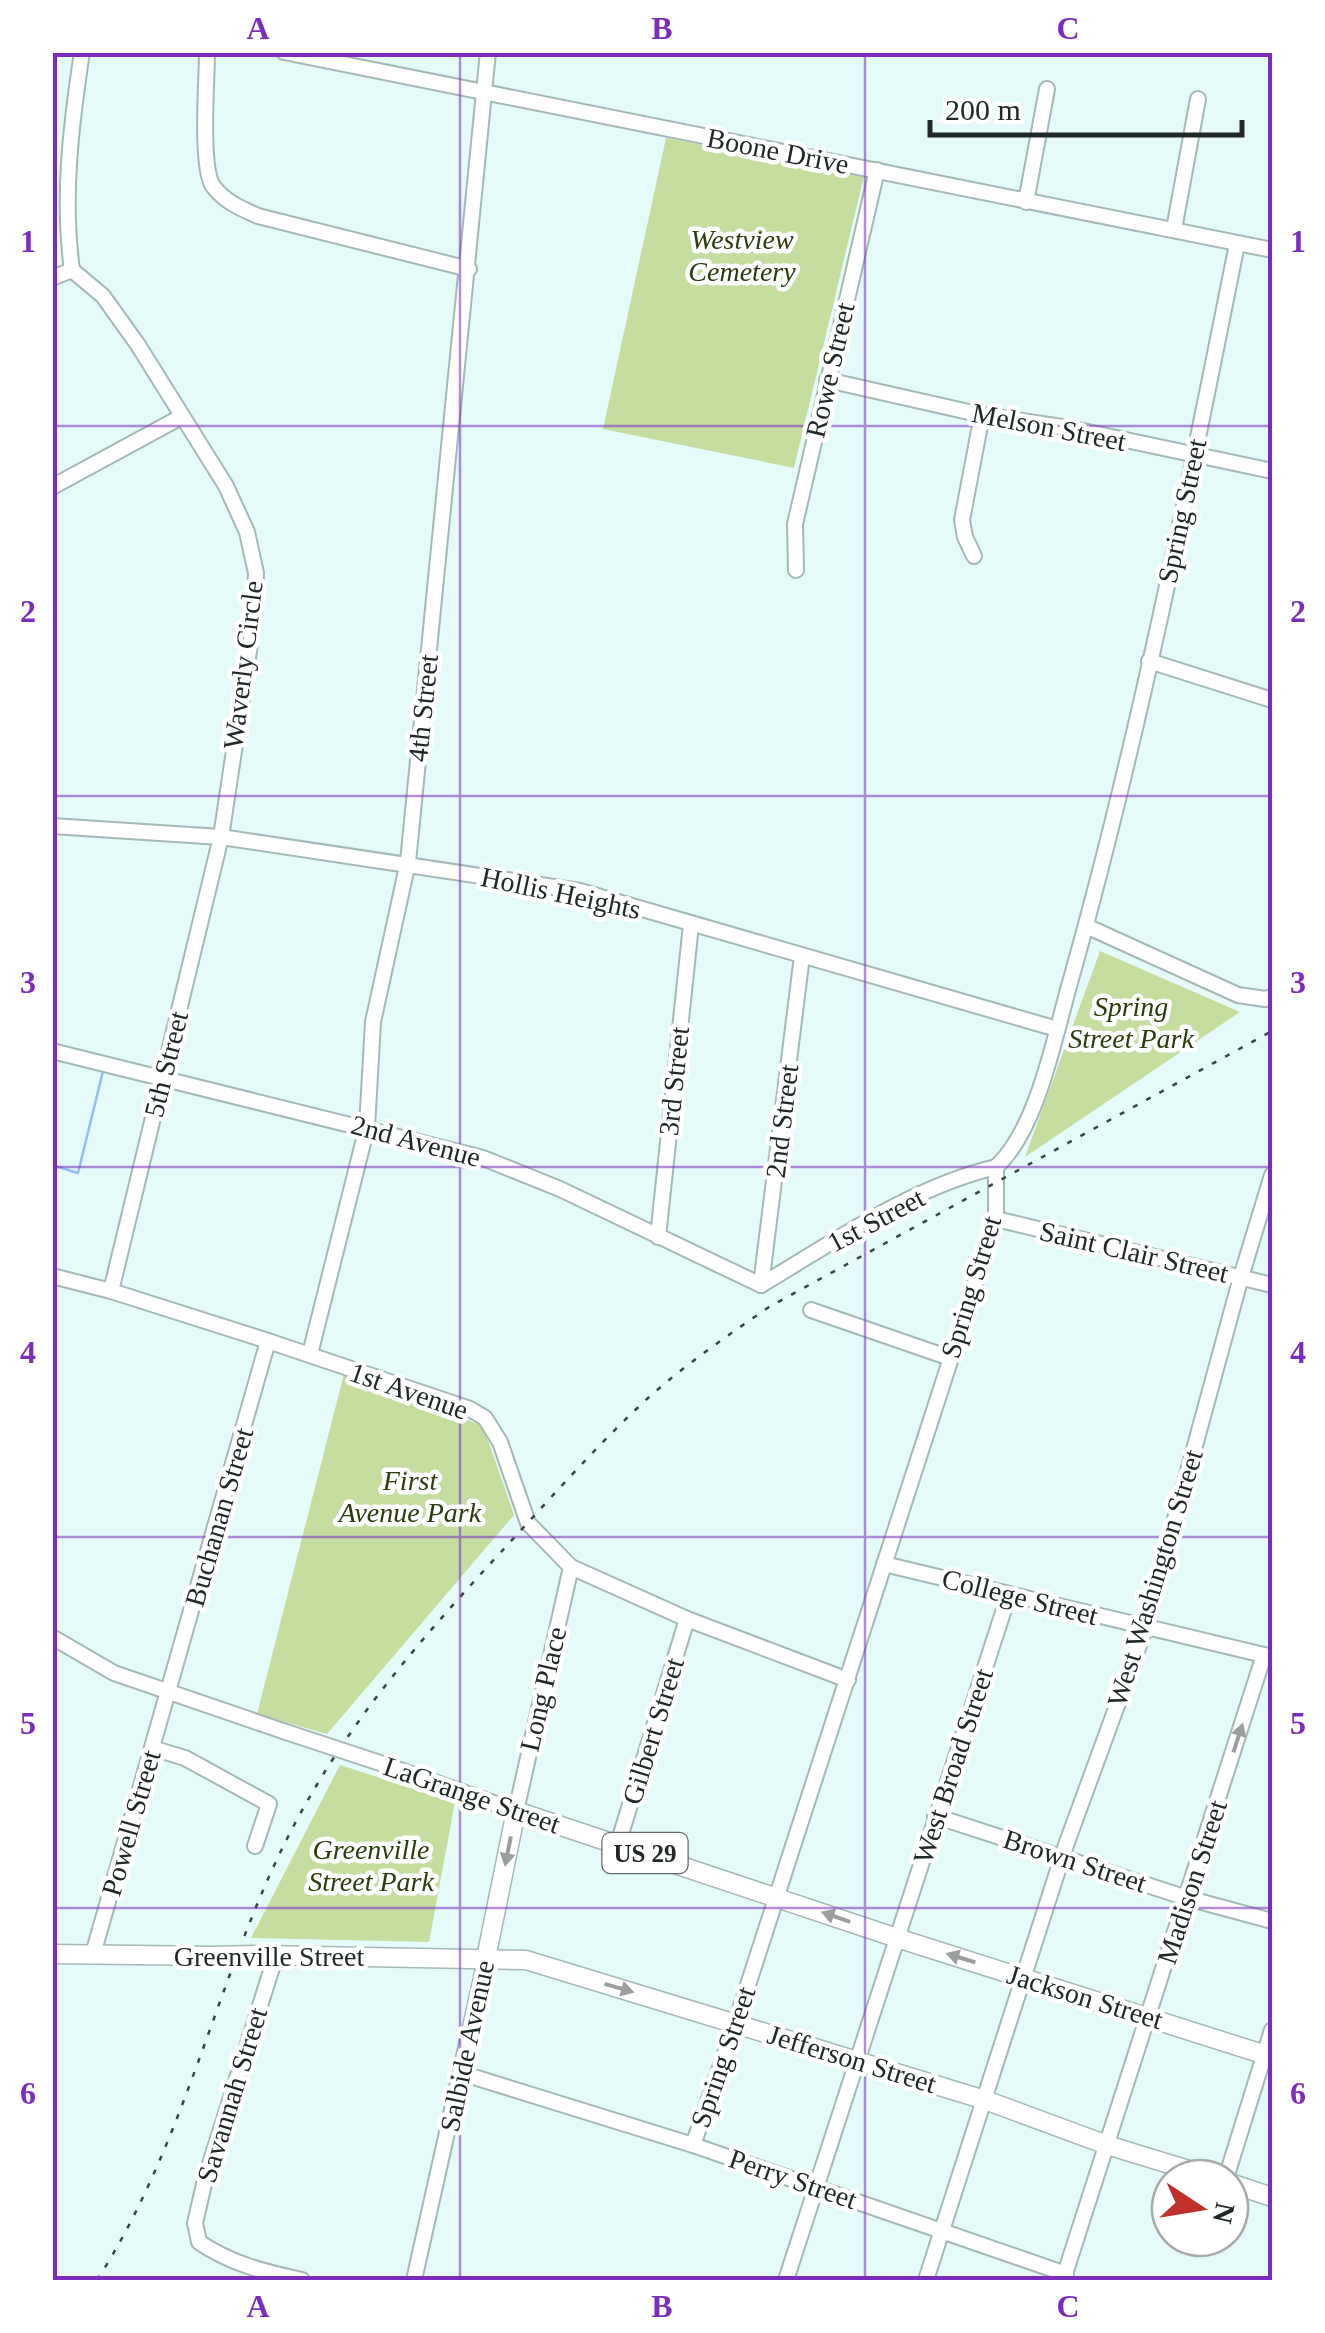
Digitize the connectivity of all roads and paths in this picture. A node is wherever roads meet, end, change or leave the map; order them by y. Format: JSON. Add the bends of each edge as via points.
{"nodes":[{"id":1,"x":82,"y":52,"type":"edge"},
{"id":2,"x":207,"y":52,"type":"edge"},
{"id":3,"x":284,"y":52,"type":"edge"},
{"id":4,"x":488,"y":52,"type":"edge"},
{"id":5,"x":1047,"y":89,"type":"dead end"},
{"id":6,"x":485,"y":92,"type":"junction"},
{"id":7,"x":1198,"y":99,"type":"dead end"},
{"id":8,"x":877,"y":170,"type":"junction"},
{"id":9,"x":1026,"y":202,"type":"junction"},
{"id":10,"x":1174,"y":229,"type":"junction"},
{"id":11,"x":1237,"y":244,"type":"junction"},
{"id":12,"x":1272,"y":250,"type":"edge"},
{"id":13,"x":468,"y":269,"type":"junction"},
{"id":14,"x":72,"y":270,"type":"junction"},
{"id":15,"x":52,"y":278,"type":"edge"},
{"id":16,"x":827,"y":380,"type":"junction"},
{"id":17,"x":982,"y":415,"type":"junction"},
{"id":18,"x":182,"y":417,"type":"junction"},
{"id":19,"x":1195,"y":456,"type":"junction"},
{"id":20,"x":1272,"y":471,"type":"edge"},
{"id":21,"x":52,"y":486,"type":"edge"},
{"id":22,"x":974,"y":556,"type":"dead end"},
{"id":23,"x":796,"y":570,"type":"dead end"},
{"id":24,"x":1149,"y":661,"type":"junction"},
{"id":25,"x":1272,"y":700,"type":"edge"},
{"id":26,"x":52,"y":826,"type":"edge"},
{"id":27,"x":221,"y":836,"type":"junction"},
{"id":28,"x":408,"y":862,"type":"junction"},
{"id":29,"x":691,"y":924,"type":"junction"},
{"id":30,"x":1086,"y":926,"type":"junction"},
{"id":31,"x":802,"y":956,"type":"junction"},
{"id":32,"x":1272,"y":997,"type":"edge"},
{"id":33,"x":1057,"y":1030,"type":"junction"},
{"id":34,"x":52,"y":1050,"type":"edge"},
{"id":35,"x":162,"y":1078,"type":"junction"},
{"id":36,"x":366,"y":1127,"type":"junction"},
{"id":37,"x":996,"y":1167,"type":"junction"},
{"id":38,"x":1272,"y":1175,"type":"edge"},
{"id":39,"x":996,"y":1219,"type":"junction"},
{"id":40,"x":658,"y":1237,"type":"junction"},
{"id":41,"x":52,"y":1276,"type":"edge"},
{"id":42,"x":1241,"y":1277,"type":"junction"},
{"id":43,"x":762,"y":1285,"type":"junction"},
{"id":44,"x":1272,"y":1285,"type":"edge"},
{"id":45,"x":111,"y":1291,"type":"junction"},
{"id":46,"x":812,"y":1310,"type":"dead end"},
{"id":47,"x":268,"y":1340,"type":"junction"},
{"id":48,"x":310,"y":1354,"type":"junction"},
{"id":49,"x":950,"y":1358,"type":"junction"},
{"id":50,"x":884,"y":1564,"type":"junction"},
{"id":51,"x":571,"y":1567,"type":"junction"},
{"id":52,"x":1009,"y":1594,"type":"junction"},
{"id":53,"x":688,"y":1618,"type":"junction"},
{"id":54,"x":1145,"y":1629,"type":"junction"},
{"id":55,"x":52,"y":1637,"type":"edge"},
{"id":56,"x":1268,"y":1656,"type":"edge"},
{"id":57,"x":848,"y":1680,"type":"junction"},
{"id":58,"x":167,"y":1692,"type":"junction"},
{"id":59,"x":152,"y":1748,"type":"junction"},
{"id":60,"x":516,"y":1811,"type":"junction"},
{"id":61,"x":935,"y":1816,"type":"junction"},
{"id":62,"x":618,"y":1844,"type":"junction"},
{"id":63,"x":255,"y":1846,"type":"dead end"},
{"id":64,"x":1063,"y":1855,"type":"junction"},
{"id":65,"x":775,"y":1896,"type":"junction"},
{"id":66,"x":1188,"y":1898,"type":"junction"},
{"id":67,"x":1272,"y":1921,"type":"edge"},
{"id":68,"x":490,"y":1938,"type":"junction"},
{"id":69,"x":897,"y":1938,"type":"junction"},
{"id":70,"x":52,"y":1954,"type":"edge"},
{"id":71,"x":94,"y":1954,"type":"junction"},
{"id":72,"x":269,"y":1955,"type":"junction"},
{"id":73,"x":486,"y":1958,"type":"junction"},
{"id":74,"x":526,"y":1960,"type":"junction"},
{"id":75,"x":1025,"y":1978,"type":"junction"},
{"id":76,"x":1148,"y":2016,"type":"junction"},
{"id":77,"x":736,"y":2022,"type":"junction"},
{"id":78,"x":1272,"y":2030,"type":"edge"},
{"id":79,"x":1268,"y":2056,"type":"edge"},
{"id":80,"x":856,"y":2060,"type":"junction"},
{"id":81,"x":461,"y":2073,"type":"junction"},
{"id":82,"x":985,"y":2100,"type":"junction"},
{"id":83,"x":692,"y":2145,"type":"junction"},
{"id":84,"x":1107,"y":2145,"type":"junction"},
{"id":85,"x":1150,"y":2158,"type":"edge"},
{"id":86,"x":1235,"y":2158,"type":"edge"},
{"id":87,"x":818,"y":2188,"type":"junction"},
{"id":88,"x":942,"y":2229,"type":"junction"},
{"id":89,"x":1065,"y":2277,"type":"edge"},
{"id":90,"x":302,"y":2280,"type":"edge"},
{"id":91,"x":414,"y":2280,"type":"edge"},
{"id":92,"x":786,"y":2280,"type":"edge"},
{"id":93,"x":926,"y":2280,"type":"edge"}],
"edges":[{"from":1,"to":14,"type":"street","via":[[68,189]]},
{"from":2,"to":13,"type":"street","via":[[210,182],[230,203],[258,216]]},
{"from":3,"to":6,"type":"street","name":"Boone Drive"},
{"from":4,"to":6,"type":"street","name":"4th Street"},
{"from":5,"to":9,"type":"street"},
{"from":6,"to":8,"type":"street","name":"Boone Drive"},
{"from":6,"to":13,"type":"street","name":"4th Street"},
{"from":7,"to":10,"type":"street"},
{"from":8,"to":9,"type":"street","name":"Boone Drive"},
{"from":8,"to":16,"type":"street","name":"Rowe Street"},
{"from":9,"to":10,"type":"street","name":"Boone Drive"},
{"from":10,"to":11,"type":"street","name":"Boone Drive"},
{"from":11,"to":12,"type":"street","name":"Boone Drive"},
{"from":11,"to":19,"type":"street","name":"Spring Street"},
{"from":13,"to":28,"type":"street","name":"4th Street"},
{"from":14,"to":15,"type":"street"},
{"from":14,"to":18,"type":"street","name":"Waverly Circle","via":[[102,296]]},
{"from":16,"to":17,"type":"street","name":"Melson Street"},
{"from":16,"to":23,"type":"street","name":"Rowe Street","via":[[795,524]]},
{"from":17,"to":19,"type":"street","name":"Melson Street"},
{"from":17,"to":22,"type":"street","via":[[962,520]]},
{"from":18,"to":21,"type":"street"},
{"from":18,"to":27,"type":"street","name":"Waverly Circle","via":[[226,486],[256,573]]},
{"from":19,"to":20,"type":"street","name":"Melson Street"},
{"from":19,"to":24,"type":"street","name":"Spring Street"},
{"from":24,"to":25,"type":"street"},
{"from":24,"to":30,"type":"street","name":"Spring Street"},
{"from":26,"to":27,"type":"street","name":"Hollis Heights"},
{"from":27,"to":28,"type":"street","name":"Hollis Heights"},
{"from":27,"to":35,"type":"street","name":"5th Street"},
{"from":28,"to":29,"type":"street","name":"Hollis Heights","via":[[580,891]]},
{"from":28,"to":36,"type":"street","name":"4th Street","via":[[373,1022]]},
{"from":29,"to":31,"type":"street","name":"Hollis Heights"},
{"from":29,"to":40,"type":"street","name":"3rd Street"},
{"from":30,"to":32,"type":"street","via":[[1238,994]]},
{"from":30,"to":33,"type":"street","name":"Spring Street"},
{"from":31,"to":33,"type":"street","name":"Hollis Heights"},
{"from":31,"to":43,"type":"street","name":"2nd Street"},
{"from":33,"to":37,"type":"street","name":"Spring Street","via":[[1025,1132]]},
{"from":34,"to":35,"type":"street","name":"2nd Avenue"},
{"from":35,"to":36,"type":"street","name":"2nd Avenue"},
{"from":35,"to":45,"type":"street","name":"5th Street"},
{"from":36,"to":40,"type":"street","name":"2nd Avenue","via":[[483,1158]]},
{"from":36,"to":48,"type":"street","name":"4th Street"},
{"from":37,"to":39,"type":"street","name":"Spring Street"},
{"from":37,"to":43,"type":"street","name":"1st Street","via":[[960,1175],[884,1212]]},
{"from":38,"to":42,"type":"street","name":"West Washington Street"},
{"from":39,"to":42,"type":"street","name":"Saint Clair Street"},
{"from":39,"to":49,"type":"street","name":"Spring Street"},
{"from":40,"to":43,"type":"street","name":"2nd Avenue"},
{"from":41,"to":45,"type":"street","name":"1st Avenue"},
{"from":42,"to":44,"type":"street","name":"Saint Clair Street"},
{"from":42,"to":54,"type":"street","name":"West Washington Street"},
{"from":45,"to":47,"type":"street","name":"1st Avenue"},
{"from":46,"to":49,"type":"street"},
{"from":47,"to":48,"type":"street","name":"1st Avenue"},
{"from":47,"to":58,"type":"street","name":"Buchanan Street"},
{"from":48,"to":51,"type":"street","name":"1st Avenue","via":[[485,1418],[528,1523]]},
{"from":49,"to":50,"type":"street","name":"Spring Street"},
{"from":50,"to":52,"type":"street","name":"College Street"},
{"from":50,"to":57,"type":"street","name":"Spring Street"},
{"from":51,"to":53,"type":"street","name":"1st Avenue"},
{"from":51,"to":60,"type":"street","name":"Long Place"},
{"from":52,"to":54,"type":"street","name":"College Street"},
{"from":52,"to":61,"type":"street","name":"West Broad Street"},
{"from":53,"to":57,"type":"street","name":"1st Avenue"},
{"from":53,"to":62,"type":"street","name":"Gilbert Street"},
{"from":54,"to":56,"type":"street","name":"College Street"},
{"from":54,"to":64,"type":"street","name":"West Washington Street"},
{"from":55,"to":58,"type":"street","name":"LaGrange Street","via":[[114,1673]]},
{"from":66,"to":56,"type":"street","name":"Madison Street","one_way":true},
{"from":57,"to":65,"type":"street","name":"Spring Street"},
{"from":58,"to":59,"type":"street","name":"Powell Street"},
{"from":58,"to":60,"type":"street","name":"LaGrange Street","bridge":true},
{"from":59,"to":63,"type":"street","via":[[185,1758],[268,1804]]},
{"from":59,"to":71,"type":"street","name":"Powell Street"},
{"from":60,"to":62,"type":"main road","name":"LaGrange Street","number":"US 29"},
{"from":60,"to":68,"type":"main road","name":"Salbide Avenue","one_way":true},
{"from":61,"to":64,"type":"street","name":"Brown Street"},
{"from":61,"to":69,"type":"street","name":"West Broad Street"},
{"from":62,"to":65,"type":"main road","name":"LaGrange Street","number":"US 29"},
{"from":64,"to":66,"type":"street","name":"Brown Street"},
{"from":64,"to":75,"type":"street","name":"West Washington Street"},
{"from":69,"to":65,"type":"main road","name":"LaGrange Street","number":"US 29","one_way":true},
{"from":65,"to":77,"type":"street","name":"Spring Street"},
{"from":66,"to":67,"type":"street","name":"Brown Street"},
{"from":66,"to":76,"type":"street","name":"Madison Street"},
{"from":68,"to":73,"type":"main road","name":"Salbide Avenue"},
{"from":68,"to":74,"type":"main road"},
{"from":75,"to":69,"type":"main road","name":"Jackson Street","number":"US 29","one_way":true},
{"from":69,"to":80,"type":"street","name":"West Broad Street"},
{"from":70,"to":71,"type":"main road","name":"Greenville Street"},
{"from":71,"to":72,"type":"main road","name":"Greenville Street","bridge":true},
{"from":72,"to":73,"type":"main road","name":"Greenville Street"},
{"from":72,"to":90,"type":"street","name":"Savannah Street","via":[[194,2223],[199,2242],[216,2254]]},
{"from":73,"to":74,"type":"main road","name":"Jefferson Street"},
{"from":73,"to":81,"type":"street","name":"Salbide Avenue"},
{"from":74,"to":77,"type":"main road","name":"Jefferson Street","one_way":true},
{"from":75,"to":76,"type":"main road","name":"Jackson Street","number":"US 29"},
{"from":75,"to":82,"type":"street","name":"West Washington Street"},
{"from":76,"to":79,"type":"main road","name":"Jackson Street","number":"US 29"},
{"from":76,"to":84,"type":"street","name":"Madison Street"},
{"from":77,"to":80,"type":"main road","name":"Jefferson Street"},
{"from":77,"to":83,"type":"street","name":"Spring Street"},
{"from":78,"to":79,"type":"street"},
{"from":79,"to":86,"type":"street"},
{"from":80,"to":82,"type":"main road","name":"Jefferson Street"},
{"from":80,"to":87,"type":"street","name":"West Broad Street"},
{"from":81,"to":83,"type":"street","name":"Perry Street"},
{"from":81,"to":91,"type":"street","name":"Salbide Avenue"},
{"from":82,"to":84,"type":"main road","name":"Jefferson Street"},
{"from":82,"to":88,"type":"street","name":"West Washington Street"},
{"from":83,"to":87,"type":"street","name":"Perry Street"},
{"from":84,"to":85,"type":"main road","name":"Jefferson Street"},
{"from":84,"to":89,"type":"street","name":"Madison Street"},
{"from":87,"to":88,"type":"street","name":"Perry Street"},
{"from":87,"to":92,"type":"street","name":"West Broad Street"},
{"from":88,"to":89,"type":"street","name":"Perry Street"},
{"from":88,"to":93,"type":"street","name":"West Washington Street"}]}
